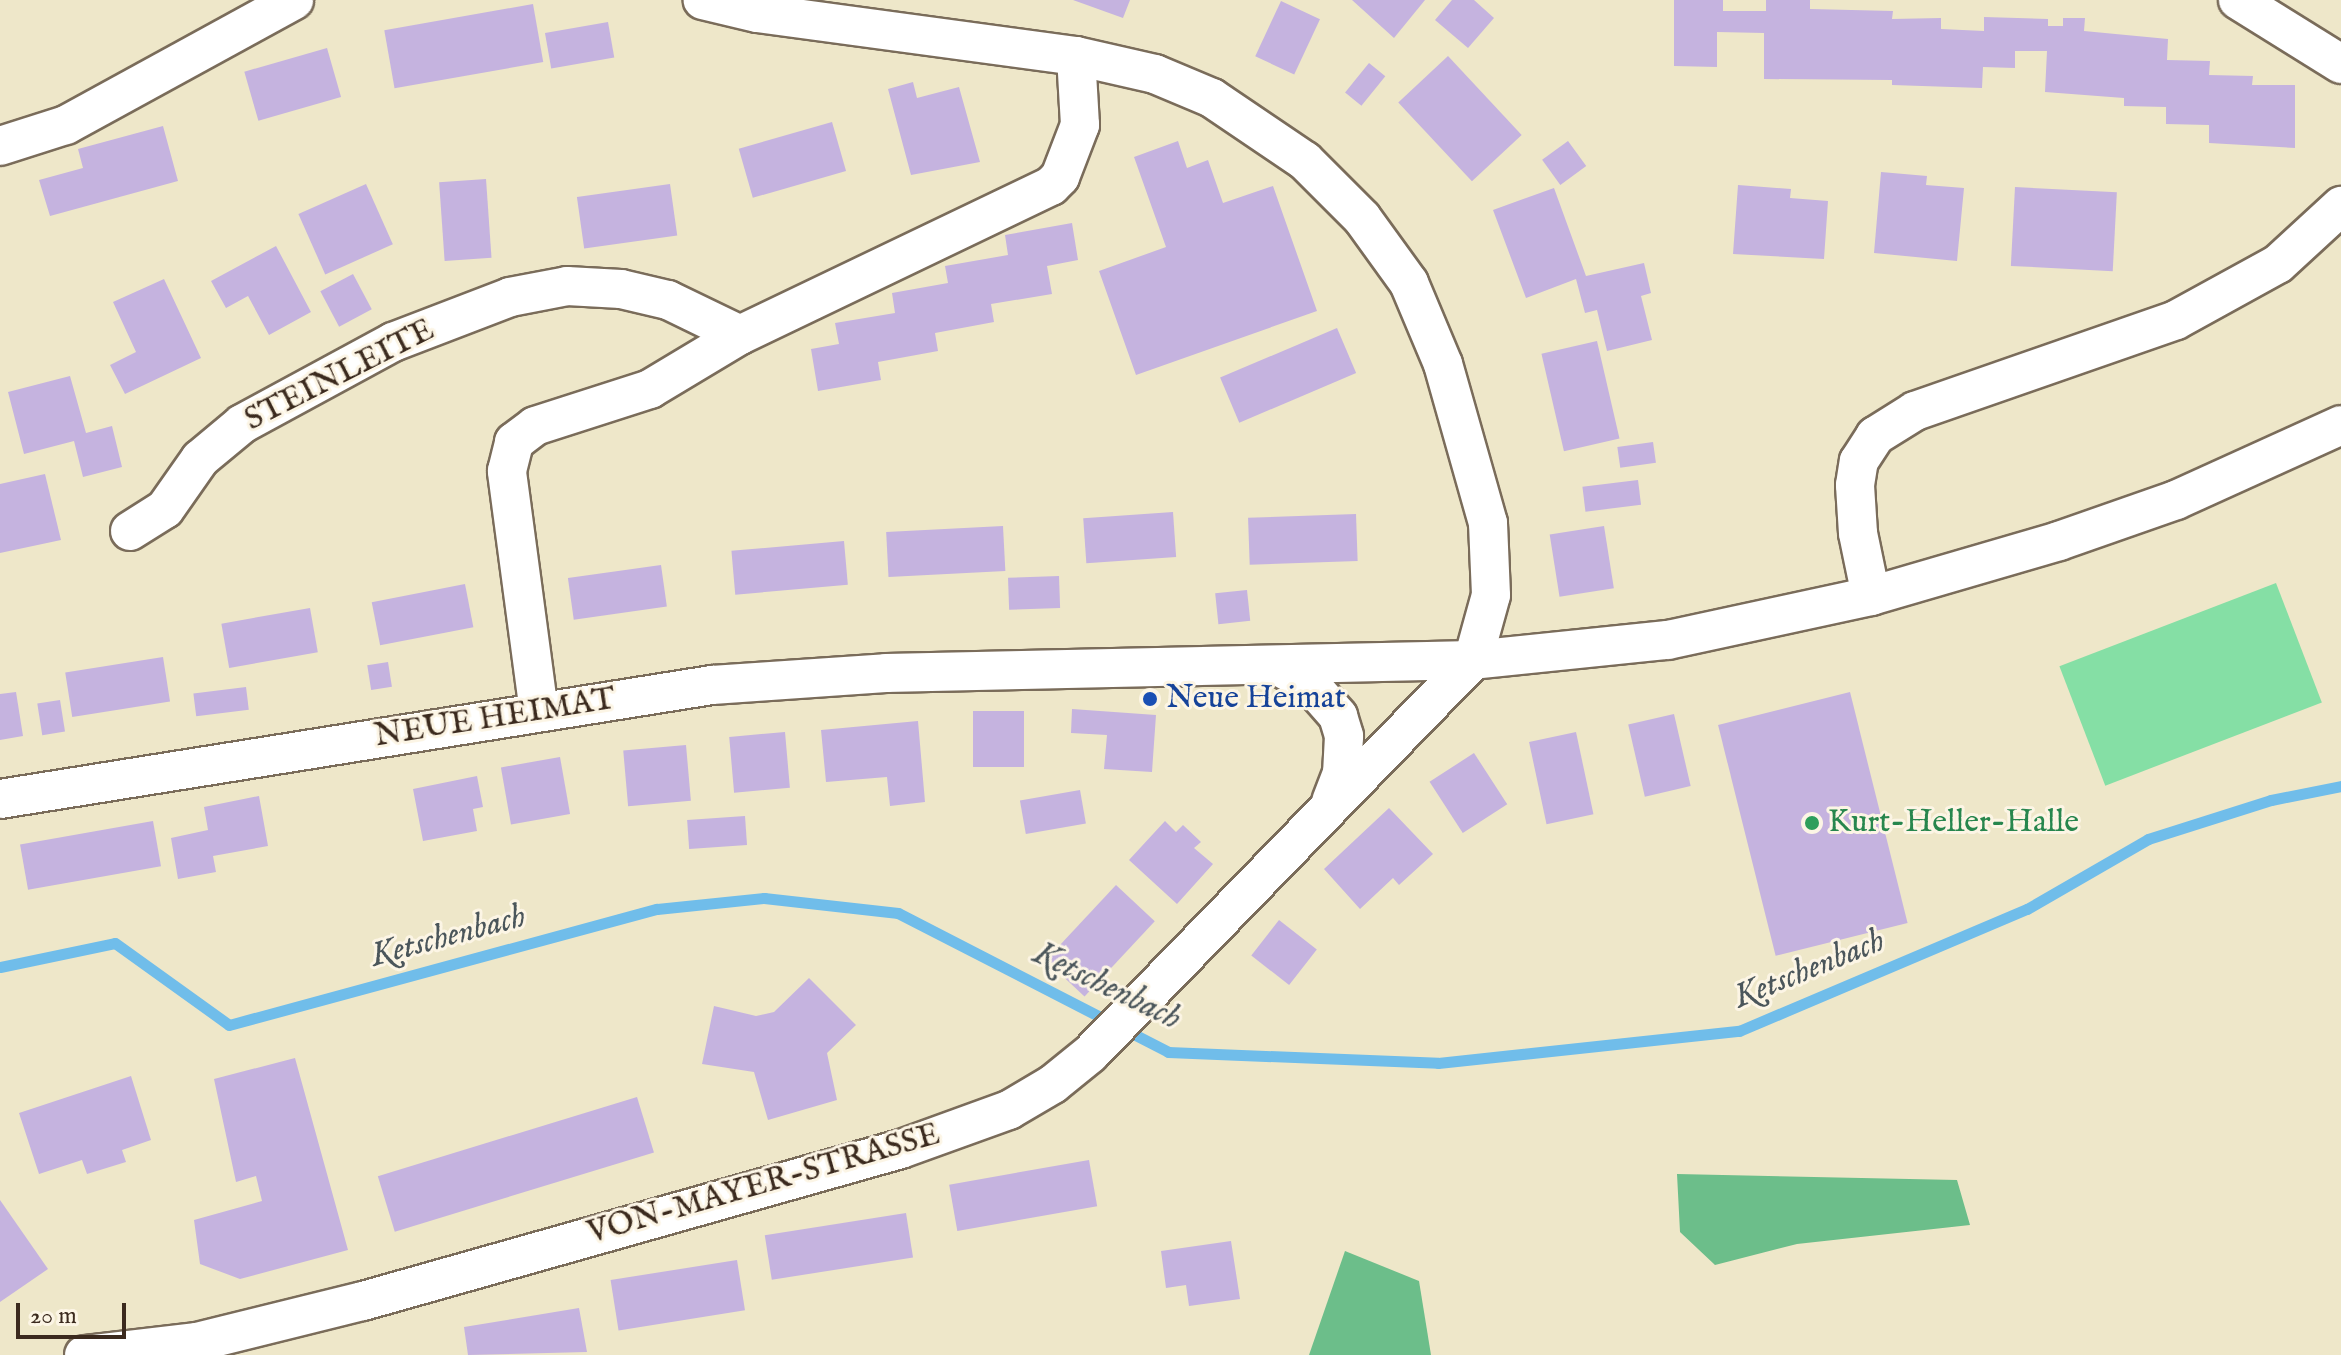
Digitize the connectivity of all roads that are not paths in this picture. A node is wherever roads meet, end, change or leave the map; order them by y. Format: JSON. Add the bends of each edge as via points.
{"nodes":[{"id":1,"x":294,"y":0,"type":"edge"},
{"id":2,"x":703,"y":0,"type":"edge"},
{"id":3,"x":2238,"y":0,"type":"edge"},
{"id":4,"x":1076,"y":56,"type":"junction"},
{"id":5,"x":2341,"y":64,"type":"edge"},
{"id":6,"x":0,"y":146,"type":"edge"},
{"id":7,"x":2341,"y":206,"type":"edge"},
{"id":8,"x":740,"y":335,"type":"junction"},
{"id":9,"x":2341,"y":425,"type":"edge"},
{"id":10,"x":130,"y":531,"type":"dead end"},
{"id":11,"x":1871,"y":596,"type":"junction"},
{"id":12,"x":1473,"y":660,"type":"junction"},
{"id":13,"x":1276,"y":665,"type":"junction"},
{"id":14,"x":539,"y":712,"type":"junction"},
{"id":15,"x":0,"y":799,"type":"edge"},
{"id":16,"x":1330,"y":804,"type":"junction"},
{"id":17,"x":84,"y":1355,"type":"edge"}],
"edges":[{"from":1,"to":6,"type":"street","via":[[66,125]]},
{"from":2,"to":4,"type":"street","via":[[757,13]]},
{"from":3,"to":5,"type":"street"},
{"from":4,"to":8,"type":"street","via":[[1080,125],[1060,177],[1051,186]]},
{"from":4,"to":12,"type":"street","via":[[1155,74],[1212,98],[1305,161],[1362,218],[1409,283],[1443,364],[1488,523],[1491,595]]},
{"from":7,"to":11,"type":"street","via":[[2278,264],[2176,320],[1915,411],[1875,436],[1859,461],[1855,485]]},
{"from":8,"to":10,"type":"street","name":"STEINLEITE","via":[[668,300],[621,289],[567,286],[510,297],[393,342],[242,424],[200,459],[165,509]]},
{"from":8,"to":14,"type":"street","via":[[650,389],[535,426],[514,442],[507,471]]},
{"from":9,"to":11,"type":"street","name":"NEUE HEIMAT","via":[[2176,500]]},
{"from":11,"to":12,"type":"street","name":"NEUE HEIMAT","via":[[1668,640]]},
{"from":12,"to":13,"type":"street","name":"NEUE HEIMAT"},
{"from":12,"to":16,"type":"street","name":"VON-MAYER-STRASSE"},
{"from":13,"to":14,"type":"street","name":"NEUE HEIMAT","via":[[815,676],[712,685]]},
{"from":13,"to":16,"type":"street","name":"VON-MAYER-STRASSE","via":[[1310,684],[1338,716],[1344,736],[1342,773]]},
{"from":14,"to":15,"type":"street","name":"NEUE HEIMAT"},
{"from":16,"to":17,"type":"street","name":"VON-MAYER-STRASSE","via":[[1090,1054],[1009,1110],[901,1149],[348,1304],[197,1342]]}]}
